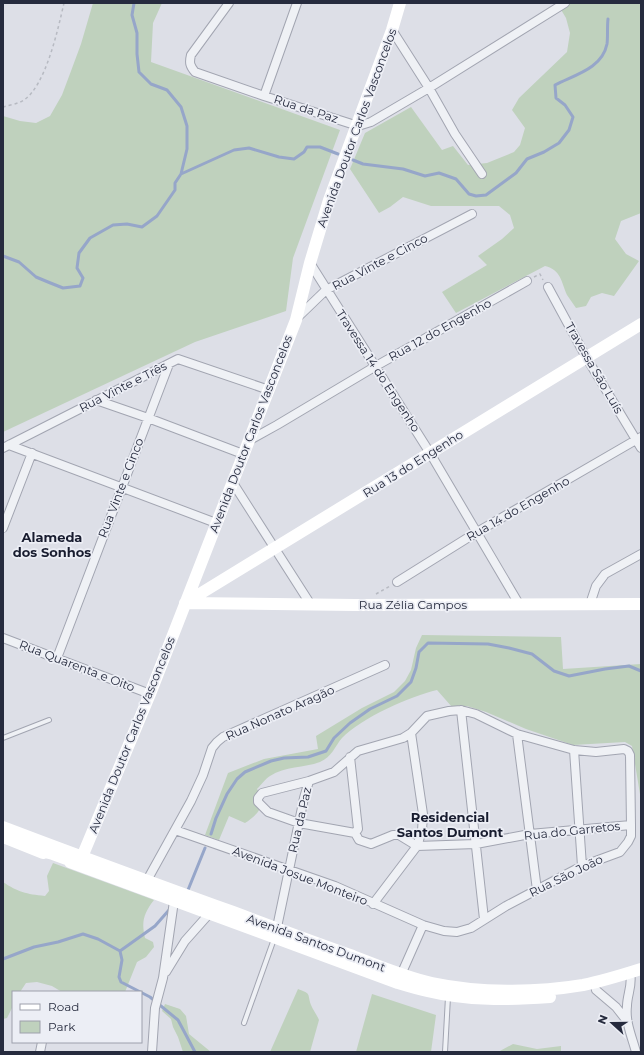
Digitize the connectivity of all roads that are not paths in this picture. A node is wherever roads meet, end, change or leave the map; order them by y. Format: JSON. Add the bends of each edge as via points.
{"nodes":[{"id":1,"x":229,"y":3,"type":"edge"},
{"id":2,"x":297,"y":3,"type":"edge"},
{"id":3,"x":400,"y":3,"type":"edge"},
{"id":4,"x":565,"y":3,"type":"edge"},
{"id":5,"x":392,"y":30,"type":"junction"},
{"id":6,"x":429,"y":88,"type":"junction"},
{"id":7,"x":264,"y":96,"type":"junction"},
{"id":8,"x":358,"y":126,"type":"junction"},
{"id":9,"x":482,"y":174,"type":"dead end"},
{"id":10,"x":472,"y":214,"type":"dead end"},
{"id":11,"x":310,"y":263,"type":"junction"},
{"id":12,"x":527,"y":281,"type":"road end"},
{"id":13,"x":548,"y":287,"type":"road end"},
{"id":14,"x":326,"y":290,"type":"junction"},
{"id":15,"x":296,"y":320,"type":"junction"},
{"id":16,"x":641,"y":324,"type":"edge"},
{"id":17,"x":586,"y":357,"type":"junction"},
{"id":18,"x":169,"y":364,"type":"junction"},
{"id":19,"x":376,"y":366,"type":"junction"},
{"id":20,"x":269,"y":390,"type":"junction"},
{"id":21,"x":96,"y":400,"type":"junction"},
{"id":22,"x":148,"y":418,"type":"junction"},
{"id":23,"x":639,"y":439,"type":"edge"},
{"id":24,"x":250,"y":440,"type":"junction"},
{"id":25,"x":6,"y":446,"type":"edge"},
{"id":26,"x":641,"y":448,"type":"edge"},
{"id":27,"x":32,"y":453,"type":"junction"},
{"id":28,"x":430,"y":453,"type":"junction"},
{"id":29,"x":243,"y":454,"type":"junction"},
{"id":30,"x":233,"y":483,"type":"junction"},
{"id":31,"x":122,"y":487,"type":"junction"},
{"id":32,"x":216,"y":523,"type":"junction"},
{"id":33,"x":3,"y":528,"type":"edge"},
{"id":34,"x":477,"y":532,"type":"junction"},
{"id":35,"x":275,"y":548,"type":"junction"},
{"id":36,"x":641,"y":554,"type":"edge"},
{"id":37,"x":397,"y":582,"type":"dead end"},
{"id":38,"x":185,"y":603,"type":"junction"},
{"id":39,"x":519,"y":604,"type":"junction"},
{"id":40,"x":590,"y":604,"type":"junction"},
{"id":41,"x":641,"y":604,"type":"edge"},
{"id":42,"x":311,"y":605,"type":"junction"},
{"id":43,"x":3,"y":638,"type":"edge"},
{"id":44,"x":57,"y":658,"type":"junction"},
{"id":45,"x":385,"y":665,"type":"dead end"},
{"id":46,"x":150,"y":694,"type":"junction"},
{"id":47,"x":461,"y":710,"type":"junction"},
{"id":48,"x":50,"y":720,"type":"dead end"},
{"id":49,"x":411,"y":733,"type":"junction"},
{"id":50,"x":517,"y":734,"type":"junction"},
{"id":51,"x":3,"y":738,"type":"edge"},
{"id":52,"x":574,"y":750,"type":"junction"},
{"id":53,"x":350,"y":757,"type":"junction"},
{"id":54,"x":310,"y":781,"type":"junction"},
{"id":55,"x":299,"y":823,"type":"junction"},
{"id":56,"x":631,"y":825,"type":"junction"},
{"id":57,"x":3,"y":827,"type":"edge"},
{"id":58,"x":579,"y":829,"type":"junction"},
{"id":59,"x":176,"y":830,"type":"junction"},
{"id":60,"x":354,"y":833,"type":"junction"},
{"id":61,"x":530,"y":834,"type":"junction"},
{"id":62,"x":3,"y":837,"type":"edge"},
{"id":63,"x":476,"y":844,"type":"junction"},
{"id":64,"x":417,"y":846,"type":"junction"},
{"id":65,"x":37,"y":850,"type":"junction"},
{"id":66,"x":82,"y":857,"type":"junction"},
{"id":67,"x":582,"y":866,"type":"junction"},
{"id":68,"x":289,"y":870,"type":"junction"},
{"id":69,"x":144,"y":885,"type":"junction"},
{"id":70,"x":537,"y":890,"type":"junction"},
{"id":71,"x":176,"y":897,"type":"junction"},
{"id":72,"x":373,"y":904,"type":"junction"},
{"id":73,"x":210,"y":909,"type":"junction"},
{"id":74,"x":484,"y":919,"type":"junction"},
{"id":75,"x":423,"y":925,"type":"junction"},
{"id":76,"x":275,"y":933,"type":"junction"},
{"id":77,"x":636,"y":975,"type":"edge"},
{"id":78,"x":163,"y":978,"type":"junction"},
{"id":79,"x":400,"y":978,"type":"junction"},
{"id":80,"x":595,"y":986,"type":"junction"},
{"id":81,"x":448,"y":995,"type":"junction"},
{"id":82,"x":627,"y":1021,"type":"junction"},
{"id":83,"x":244,"y":1023,"type":"dead end"},
{"id":84,"x":152,"y":1052,"type":"edge"},
{"id":85,"x":444,"y":1052,"type":"edge"},
{"id":86,"x":636,"y":1052,"type":"edge"}],
"edges":[{"from":1,"to":7,"type":"street","name":"Rua da Paz","via":[[191,55],[192,68],[196,72]]},
{"from":2,"to":7,"type":"street"},
{"from":3,"to":5,"type":"main road","name":"Avenida Doutor Carlos Vasconcelos"},
{"from":4,"to":6,"type":"street"},
{"from":5,"to":6,"type":"street"},
{"from":5,"to":8,"type":"main road","name":"Avenida Doutor Carlos Vasconcelos"},
{"from":6,"to":8,"type":"street","via":[[372,122]]},
{"from":6,"to":9,"type":"street"},
{"from":7,"to":8,"type":"street","name":"Rua da Paz"},
{"from":8,"to":11,"type":"main road","name":"Avenida Doutor Carlos Vasconcelos","via":[[329,200]]},
{"from":10,"to":14,"type":"street","name":"Rua Vinte e Cinco"},
{"from":11,"to":14,"type":"street","name":"Travessa 14 do Engenho"},
{"from":11,"to":15,"type":"main road","name":"Avenida Doutor Carlos Vasconcelos"},
{"from":12,"to":19,"type":"street","name":"Rua 12 do Engenho"},
{"from":13,"to":17,"type":"street","name":"Travessa São Luís"},
{"from":14,"to":15,"type":"street","name":"Rua Vinte e Cinco"},
{"from":14,"to":19,"type":"street","name":"Travessa 14 do Engenho"},
{"from":15,"to":20,"type":"main road","name":"Avenida Doutor Carlos Vasconcelos"},
{"from":16,"to":17,"type":"main road","name":"Rua 13 do Engenho"},
{"from":17,"to":23,"type":"street","name":"Travessa São Luís"},
{"from":17,"to":28,"type":"main road","name":"Rua 13 do Engenho"},
{"from":18,"to":20,"type":"street","name":"Rua Vinte e Três","via":[[178,359]]},
{"from":18,"to":21,"type":"street","name":"Rua Vinte e Três"},
{"from":18,"to":22,"type":"street","name":"Rua Vinte e Cinco"},
{"from":19,"to":24,"type":"street","name":"Rua 12 do Engenho"},
{"from":19,"to":28,"type":"street","name":"Travessa 14 do Engenho"},
{"from":20,"to":24,"type":"main road","name":"Avenida Doutor Carlos Vasconcelos"},
{"from":21,"to":22,"type":"street"},
{"from":21,"to":25,"type":"street","name":"Rua Vinte e Três"},
{"from":22,"to":29,"type":"street"},
{"from":22,"to":31,"type":"street","name":"Rua Vinte e Cinco"},
{"from":23,"to":26,"type":"street","name":"Travessa São Luís"},
{"from":23,"to":34,"type":"street","name":"Rua 14 do Engenho"},
{"from":24,"to":29,"type":"main road","name":"Avenida Doutor Carlos Vasconcelos"},
{"from":25,"to":27,"type":"street"},
{"from":27,"to":31,"type":"street"},
{"from":27,"to":33,"type":"street"},
{"from":28,"to":34,"type":"street","name":"Travessa 14 do Engenho"},
{"from":28,"to":35,"type":"main road","name":"Rua 13 do Engenho"},
{"from":29,"to":30,"type":"main road","name":"Avenida Doutor Carlos Vasconcelos"},
{"from":30,"to":32,"type":"main road","name":"Avenida Doutor Carlos Vasconcelos"},
{"from":30,"to":35,"type":"street"},
{"from":31,"to":32,"type":"street"},
{"from":31,"to":44,"type":"street","name":"Rua Vinte e Cinco"},
{"from":32,"to":38,"type":"main road","name":"Avenida Doutor Carlos Vasconcelos"},
{"from":34,"to":37,"type":"street","name":"Rua 14 do Engenho"},
{"from":34,"to":39,"type":"street","name":"Travessa 14 do Engenho"},
{"from":35,"to":38,"type":"main road","name":"Rua 13 do Engenho"},
{"from":35,"to":42,"type":"street"},
{"from":36,"to":40,"type":"street","via":[[605,574],[596,586]]},
{"from":38,"to":42,"type":"main road","name":"Rua Zélia Campos"},
{"from":38,"to":46,"type":"main road","name":"Avenida Doutor Carlos Vasconcelos"},
{"from":39,"to":40,"type":"main road","name":"Rua Zélia Campos"},
{"from":39,"to":42,"type":"main road","name":"Rua Zélia Campos"},
{"from":40,"to":41,"type":"main road","name":"Rua Zélia Campos"},
{"from":43,"to":44,"type":"street","name":"Rua Quarenta e Oito"},
{"from":44,"to":46,"type":"street","name":"Rua Quarenta e Oito"},
{"from":45,"to":59,"type":"street","name":"Rua Nonato Aragão","via":[[223,737],[212,748],[203,775]]},
{"from":46,"to":66,"type":"main road","name":"Avenida Doutor Carlos Vasconcelos"},
{"from":47,"to":49,"type":"street","name":"Rua São João","via":[[427,716]]},
{"from":47,"to":50,"type":"street","name":"Rua São João","via":[[476,714]]},
{"from":47,"to":63,"type":"street"},
{"from":48,"to":51,"type":"lane"},
{"from":49,"to":53,"type":"street","name":"Rua São João","via":[[403,738],[358,751]]},
{"from":49,"to":64,"type":"street","via":[[423,814],[422,831]]},
{"from":50,"to":52,"type":"street","name":"Rua São João"},
{"from":50,"to":61,"type":"street"},
{"from":52,"to":56,"type":"street","name":"Rua São João","via":[[628,751]]},
{"from":52,"to":58,"type":"street"},
{"from":53,"to":54,"type":"street","name":"Rua São João","via":[[334,772]]},
{"from":53,"to":60,"type":"street","via":[[358,829]]},
{"from":54,"to":55,"type":"street","name":"Rua da Paz"},
{"from":54,"to":55,"type":"street","name":"Rua São João","via":[[262,793],[258,800],[268,812]]},
{"from":55,"to":60,"type":"street"},
{"from":55,"to":68,"type":"street","name":"Rua da Paz"},
{"from":56,"to":58,"type":"street","name":"Rua do Garretos"},
{"from":56,"to":67,"type":"street","name":"Rua São João","via":[[631,836],[620,852]]},
{"from":57,"to":66,"type":"main road","name":"Avenida Santos Dumont"},
{"from":58,"to":61,"type":"street","name":"Rua do Garretos"},
{"from":58,"to":67,"type":"street"},
{"from":59,"to":68,"type":"street","name":"Avenida Josue Monteiro"},
{"from":59,"to":69,"type":"street","name":"Rua Nonato Aragão"},
{"from":60,"to":64,"type":"street","via":[[359,840],[372,844],[399,835]]},
{"from":61,"to":63,"type":"street","name":"Rua do Garretos"},
{"from":61,"to":70,"type":"street"},
{"from":62,"to":65,"type":"main road","name":"Avenida Santos Dumont"},
{"from":63,"to":64,"type":"street","name":"Rua do Garretos"},
{"from":63,"to":74,"type":"street"},
{"from":64,"to":72,"type":"street"},
{"from":65,"to":66,"type":"main road","via":[[76,862]]},
{"from":65,"to":69,"type":"main road","name":"Avenida Santos Dumont"},
{"from":66,"to":69,"type":"main road","name":"Avenida Santos Dumont"},
{"from":67,"to":70,"type":"street","name":"Rua São João"},
{"from":68,"to":72,"type":"street","name":"Avenida Josue Monteiro","via":[[335,886]]},
{"from":68,"to":76,"type":"street","name":"Rua da Paz"},
{"from":69,"to":71,"type":"main road","name":"Avenida Santos Dumont"},
{"from":70,"to":74,"type":"street","name":"Rua São João"},
{"from":71,"to":73,"type":"main road","name":"Avenida Santos Dumont"},
{"from":71,"to":78,"type":"street"},
{"from":72,"to":75,"type":"street","name":"Avenida Josue Monteiro"},
{"from":73,"to":76,"type":"main road","name":"Avenida Santos Dumont"},
{"from":73,"to":78,"type":"street","via":[[185,941]]},
{"from":74,"to":75,"type":"street","name":"Rua São João","via":[[471,928],[457,932]]},
{"from":75,"to":79,"type":"street"},
{"from":76,"to":79,"type":"main road","name":"Avenida Santos Dumont"},
{"from":76,"to":83,"type":"lane"},
{"from":77,"to":80,"type":"main road","name":"Avenida Santos Dumont"},
{"from":77,"to":82,"type":"street","via":[[628,993]]},
{"from":78,"to":84,"type":"street","via":[[155,1008]]},
{"from":79,"to":80,"type":"main road","name":"Avenida Santos Dumont","via":[[490,989]]},
{"from":79,"to":81,"type":"main road","name":"Avenida Santos Dumont","via":[[428,991]]},
{"from":80,"to":81,"type":"main road","name":"Avenida Santos Dumont","via":[[550,997],[520,999]]},
{"from":80,"to":82,"type":"street"},
{"from":81,"to":85,"type":"lane"},
{"from":82,"to":86,"type":"street"}]}
